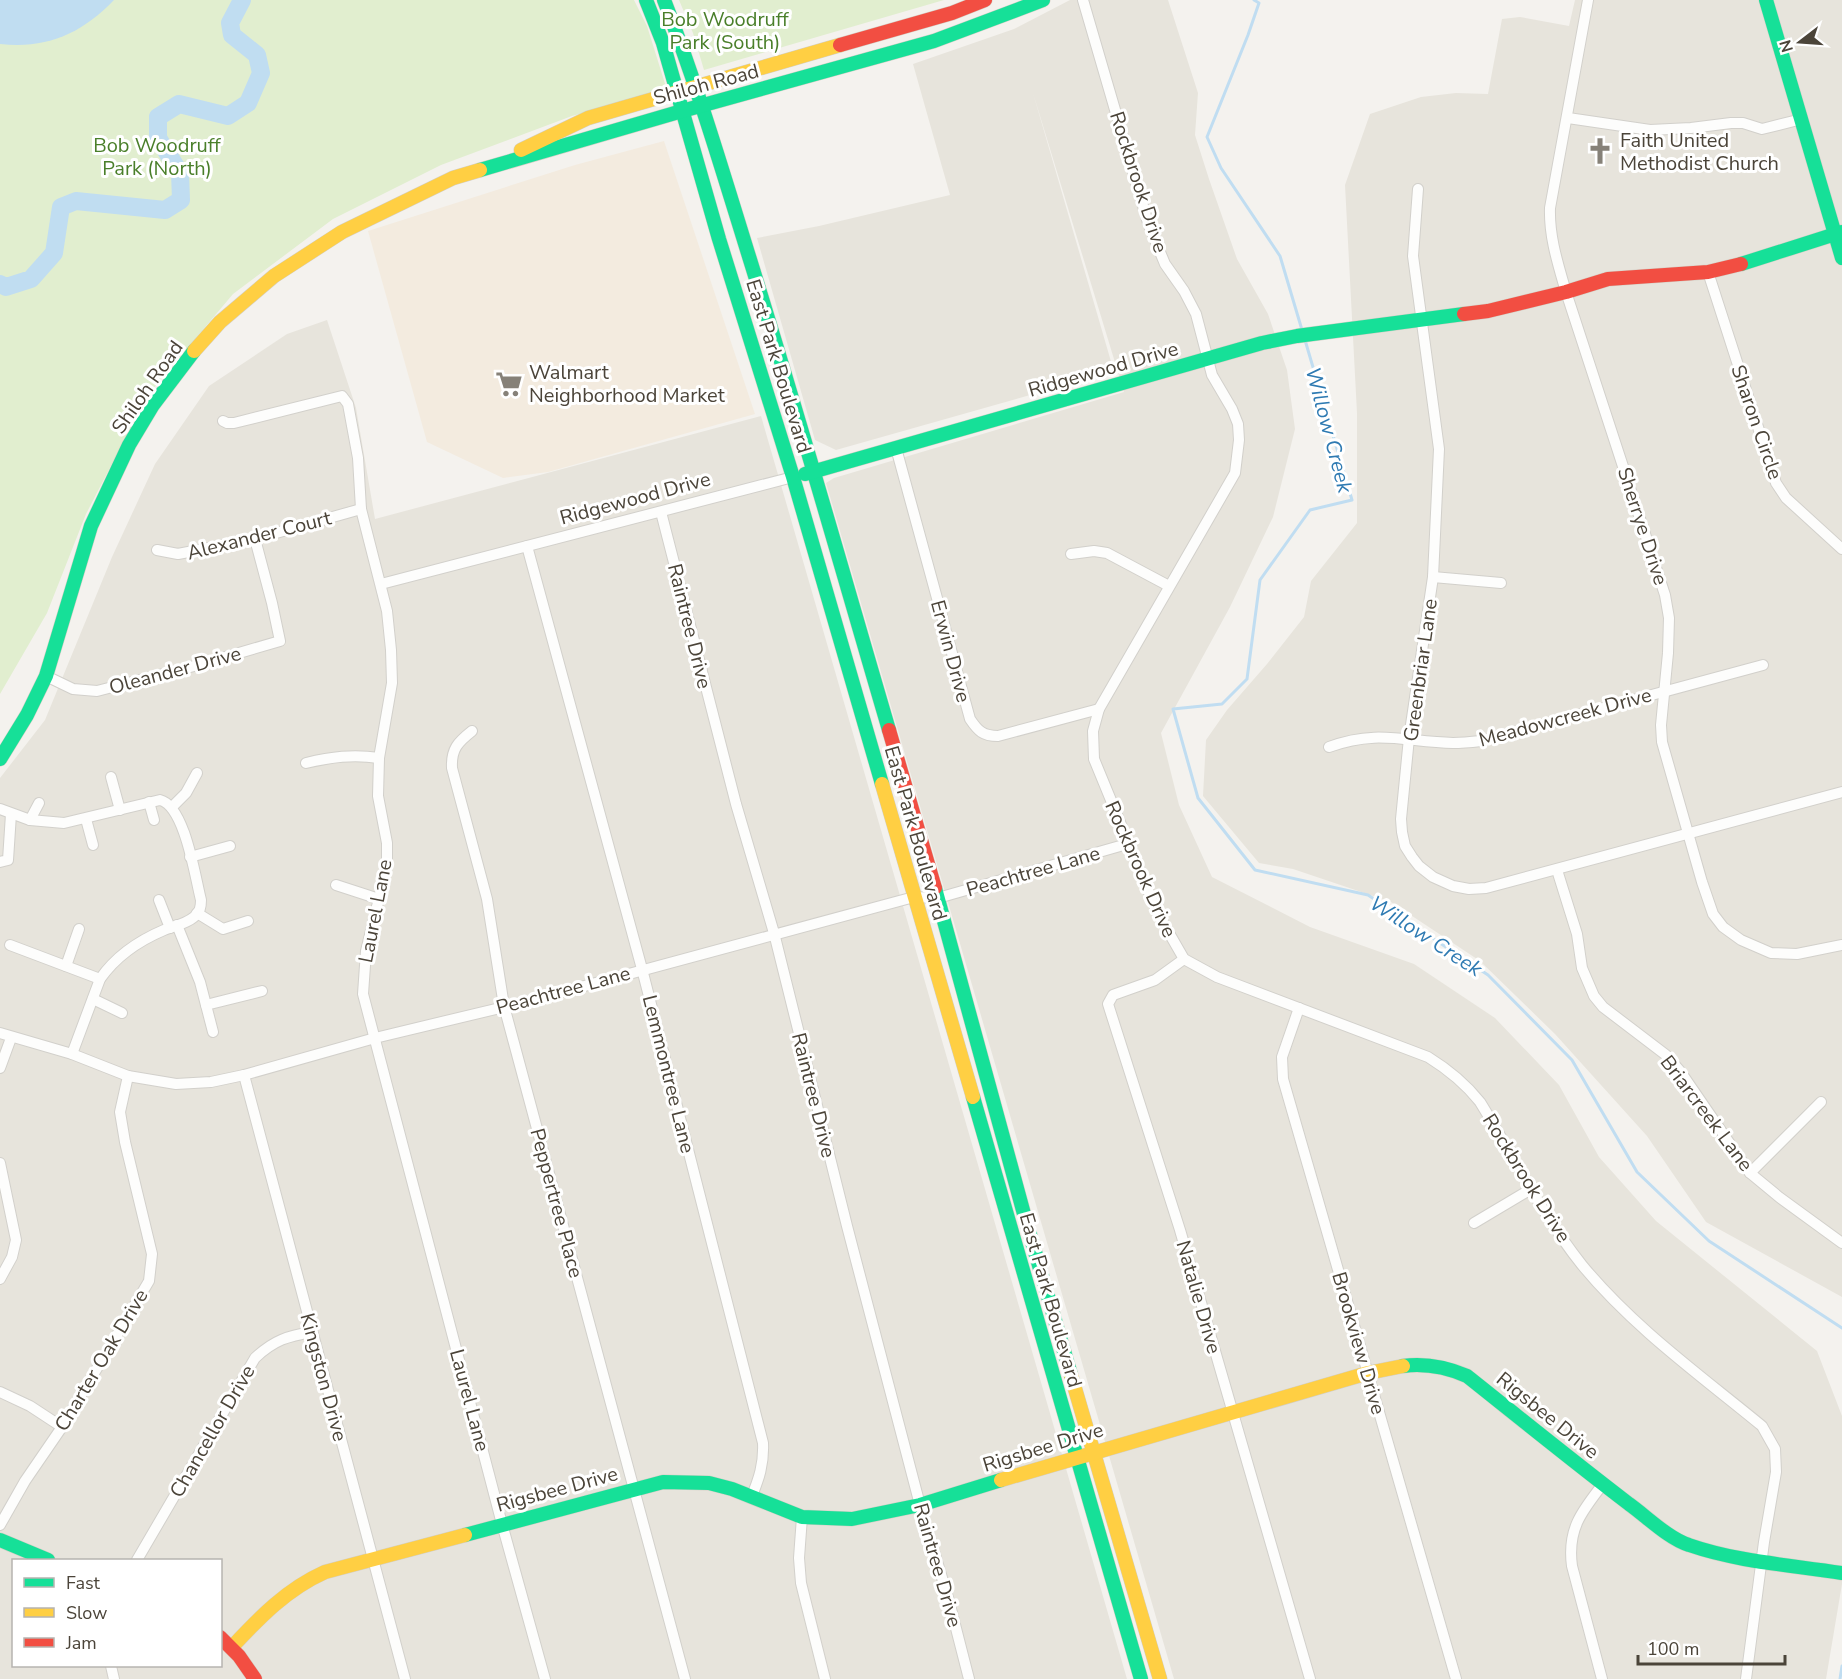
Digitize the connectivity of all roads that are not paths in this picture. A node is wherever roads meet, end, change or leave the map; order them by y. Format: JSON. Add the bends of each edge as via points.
{"nodes":[{"id":1,"x":646,"y":0,"type":"edge"},
{"id":2,"x":664,"y":0,"type":"edge"},
{"id":3,"x":985,"y":0,"type":"edge"},
{"id":4,"x":1043,"y":0,"type":"edge"},
{"id":5,"x":1083,"y":0,"type":"edge"},
{"id":6,"x":1588,"y":0,"type":"edge"},
{"id":7,"x":1766,"y":0,"type":"edge"},
{"id":8,"x":696,"y":87,"type":"junction"},
{"id":9,"x":677,"y":92,"type":"junction"},
{"id":10,"x":702,"y":105,"type":"junction"},
{"id":11,"x":682,"y":111,"type":"junction"},
{"id":12,"x":1568,"y":118,"type":"junction"},
{"id":13,"x":1802,"y":119,"type":"junction"},
{"id":14,"x":481,"y":170,"type":"junction"},
{"id":15,"x":1418,"y":189,"type":"dead end"},
{"id":16,"x":1839,"y":234,"type":"edge"},
{"id":17,"x":1842,"y":258,"type":"edge"},
{"id":18,"x":1708,"y":272,"type":"junction"},
{"id":19,"x":1566,"y":292,"type":"junction"},
{"id":20,"x":1422,"y":320,"type":"junction"},
{"id":21,"x":1208,"y":360,"type":"junction"},
{"id":22,"x":223,"y":421,"type":"dead end"},
{"id":23,"x":896,"y":448,"type":"junction"},
{"id":24,"x":814,"y":471,"type":"junction"},
{"id":25,"x":793,"y":477,"type":"junction"},
{"id":26,"x":361,"y":509,"type":"junction"},
{"id":27,"x":661,"y":512,"type":"junction"},
{"id":28,"x":255,"y":539,"type":"junction"},
{"id":29,"x":527,"y":546,"type":"junction"},
{"id":30,"x":1842,"y":549,"type":"edge"},
{"id":31,"x":157,"y":550,"type":"dead end"},
{"id":32,"x":1071,"y":554,"type":"dead end"},
{"id":33,"x":1433,"y":577,"type":"junction"},
{"id":34,"x":1501,"y":583,"type":"dead end"},
{"id":35,"x":381,"y":584,"type":"junction"},
{"id":36,"x":1169,"y":586,"type":"junction"},
{"id":37,"x":1763,"y":665,"type":"dead end"},
{"id":38,"x":46,"y":676,"type":"junction"},
{"id":39,"x":1665,"y":691,"type":"junction"},
{"id":40,"x":1099,"y":709,"type":"junction"},
{"id":41,"x":472,"y":731,"type":"dead end"},
{"id":42,"x":1409,"y":738,"type":"junction"},
{"id":43,"x":1329,"y":747,"type":"dead end"},
{"id":44,"x":379,"y":758,"type":"junction"},
{"id":45,"x":0,"y":759,"type":"edge"},
{"id":46,"x":306,"y":762,"type":"dead end"},
{"id":47,"x":197,"y":773,"type":"dead end"},
{"id":48,"x":111,"y":777,"type":"dead end"},
{"id":49,"x":1842,"y":792,"type":"edge"},
{"id":50,"x":149,"y":802,"type":"junction"},
{"id":51,"x":39,"y":803,"type":"dead end"},
{"id":52,"x":172,"y":807,"type":"junction"},
{"id":53,"x":0,"y":808,"type":"edge"},
{"id":54,"x":120,"y":810,"type":"junction"},
{"id":55,"x":11,"y":814,"type":"junction"},
{"id":56,"x":86,"y":819,"type":"junction"},
{"id":57,"x":30,"y":820,"type":"junction"},
{"id":58,"x":154,"y":820,"type":"dead end"},
{"id":59,"x":1688,"y":835,"type":"junction"},
{"id":60,"x":1127,"y":844,"type":"junction"},
{"id":61,"x":93,"y":845,"type":"dead end"},
{"id":62,"x":230,"y":846,"type":"dead end"},
{"id":63,"x":190,"y":857,"type":"junction"},
{"id":64,"x":0,"y":862,"type":"edge"},
{"id":65,"x":1557,"y":870,"type":"junction"},
{"id":66,"x":336,"y":885,"type":"dead end"},
{"id":67,"x":914,"y":897,"type":"junction"},
{"id":68,"x":938,"y":898,"type":"junction"},
{"id":69,"x":379,"y":899,"type":"junction"},
{"id":70,"x":159,"y":900,"type":"dead end"},
{"id":71,"x":197,"y":913,"type":"junction"},
{"id":72,"x":248,"y":921,"type":"dead end"},
{"id":73,"x":174,"y":927,"type":"junction"},
{"id":74,"x":79,"y":929,"type":"dead end"},
{"id":75,"x":774,"y":933,"type":"junction"},
{"id":76,"x":10,"y":945,"type":"dead end"},
{"id":77,"x":1842,"y":945,"type":"edge"},
{"id":78,"x":1184,"y":959,"type":"junction"},
{"id":79,"x":66,"y":966,"type":"junction"},
{"id":80,"x":642,"y":969,"type":"junction"},
{"id":81,"x":100,"y":979,"type":"junction"},
{"id":82,"x":262,"y":991,"type":"dead end"},
{"id":83,"x":93,"y":999,"type":"junction"},
{"id":84,"x":207,"y":1005,"type":"junction"},
{"id":85,"x":504,"y":1006,"type":"junction"},
{"id":86,"x":1299,"y":1008,"type":"junction"},
{"id":87,"x":122,"y":1013,"type":"dead end"},
{"id":88,"x":213,"y":1032,"type":"dead end"},
{"id":89,"x":0,"y":1033,"type":"edge"},
{"id":90,"x":11,"y":1038,"type":"junction"},
{"id":91,"x":375,"y":1038,"type":"junction"},
{"id":92,"x":72,"y":1054,"type":"junction"},
{"id":93,"x":0,"y":1068,"type":"edge"},
{"id":94,"x":244,"y":1075,"type":"junction"},
{"id":95,"x":128,"y":1076,"type":"junction"},
{"id":96,"x":1821,"y":1101,"type":"dead end"},
{"id":97,"x":0,"y":1164,"type":"edge"},
{"id":98,"x":1750,"y":1173,"type":"junction"},
{"id":99,"x":1531,"y":1189,"type":"junction"},
{"id":100,"x":1474,"y":1223,"type":"dead end"},
{"id":101,"x":1842,"y":1243,"type":"edge"},
{"id":102,"x":0,"y":1279,"type":"edge"},
{"id":103,"x":312,"y":1332,"type":"junction"},
{"id":104,"x":1368,"y":1373,"type":"junction"},
{"id":105,"x":0,"y":1392,"type":"edge"},
{"id":106,"x":1232,"y":1412,"type":"junction"},
{"id":107,"x":62,"y":1426,"type":"junction"},
{"id":108,"x":1094,"y":1452,"type":"junction"},
{"id":109,"x":1077,"y":1457,"type":"junction"},
{"id":110,"x":1603,"y":1484,"type":"junction"},
{"id":111,"x":634,"y":1489,"type":"junction"},
{"id":112,"x":751,"y":1498,"type":"junction"},
{"id":113,"x":920,"y":1505,"type":"junction"},
{"id":114,"x":802,"y":1517,"type":"junction"},
{"id":115,"x":502,"y":1524,"type":"junction"},
{"id":116,"x":0,"y":1525,"type":"edge"},
{"id":117,"x":0,"y":1540,"type":"edge"},
{"id":118,"x":46,"y":1559,"type":"edge"},
{"id":119,"x":138,"y":1559,"type":"edge"},
{"id":120,"x":373,"y":1559,"type":"junction"},
{"id":121,"x":1761,"y":1563,"type":"junction"},
{"id":122,"x":1839,"y":1572,"type":"edge"},
{"id":123,"x":222,"y":1639,"type":"edge"},
{"id":124,"x":232,"y":1647,"type":"junction"},
{"id":125,"x":255,"y":1679,"type":"edge"},
{"id":126,"x":405,"y":1679,"type":"edge"},
{"id":127,"x":545,"y":1679,"type":"edge"},
{"id":128,"x":685,"y":1679,"type":"edge"},
{"id":129,"x":825,"y":1679,"type":"edge"},
{"id":130,"x":969,"y":1679,"type":"edge"},
{"id":131,"x":1141,"y":1679,"type":"edge"},
{"id":132,"x":1160,"y":1679,"type":"edge"},
{"id":133,"x":1310,"y":1679,"type":"edge"},
{"id":134,"x":1456,"y":1679,"type":"edge"},
{"id":135,"x":1602,"y":1679,"type":"edge"},
{"id":136,"x":1746,"y":1679,"type":"edge"}],
"edges":[{"from":1,"to":9,"type":"main road","name":"East Park Boulevard"},
{"from":2,"to":8,"type":"main road","name":"East Park Boulevard"},
{"from":3,"to":8,"type":"main road","name":"Shiloh Road"},
{"from":4,"to":10,"type":"main road","name":"Shiloh Road","via":[[934,41]]},
{"from":5,"to":21,"type":"street","name":"Rockbrook Drive","via":[[1148,223],[1165,264],[1196,314]]},
{"from":6,"to":12,"type":"street","name":"Sherrye Drive"},
{"from":7,"to":13,"type":"main road"},
{"from":8,"to":9,"type":"main road","name":"Shiloh Road"},
{"from":8,"to":10,"type":"main road","name":"East Park Boulevard"},
{"from":9,"to":11,"type":"main road","name":"East Park Boulevard"},
{"from":9,"to":14,"type":"main road","name":"Shiloh Road","via":[[588,118]]},
{"from":10,"to":11,"type":"main road","name":"Shiloh Road"},
{"from":10,"to":24,"type":"main road","name":"East Park Boulevard"},
{"from":11,"to":14,"type":"main road","name":"Shiloh Road"},
{"from":11,"to":25,"type":"main road","name":"East Park Boulevard"},
{"from":12,"to":13,"type":"street","via":[[1650,130],[1731,123],[1762,129]]},
{"from":12,"to":19,"type":"street","name":"Sherrye Drive","via":[[1549,224]]},
{"from":13,"to":16,"type":"main road"},
{"from":14,"to":38,"type":"main road","name":"Shiloh Road","via":[[408,199],[310,251],[220,322],[186,360],[129,445],[91,526]]},
{"from":15,"to":20,"type":"street","name":"Greenbriar Lane","via":[[1413,256]]},
{"from":16,"to":17,"type":"main road"},
{"from":16,"to":18,"type":"main road","name":"Ridgewood Drive"},
{"from":18,"to":19,"type":"main road","name":"Ridgewood Drive","via":[[1608,279]]},
{"from":18,"to":30,"type":"street","name":"Sharon Circle","via":[[1776,483],[1786,498]]},
{"from":19,"to":20,"type":"main road","name":"Ridgewood Drive","via":[[1488,311]]},
{"from":19,"to":39,"type":"street","name":"Sherrye Drive","via":[[1665,594],[1669,618]]},
{"from":20,"to":21,"type":"main road","name":"Ridgewood Drive","via":[[1298,336]]},
{"from":20,"to":33,"type":"street","name":"Greenbriar Lane","via":[[1439,449]]},
{"from":21,"to":23,"type":"main road","name":"Ridgewood Drive"},
{"from":21,"to":36,"type":"street","name":"Rockbrook Drive","via":[[1238,424],[1238,456],[1235,473]]},
{"from":22,"to":26,"type":"street","name":"Laurel Lane","via":[[234,423],[342,396],[348,404],[358,458]]},
{"from":23,"to":24,"type":"main road","name":"Ridgewood Drive"},
{"from":23,"to":40,"type":"street","name":"Erwin Drive","via":[[970,719],[977,730],[987,736],[998,736]]},
{"from":24,"to":25,"type":"main road","name":"Ridgewood Drive"},
{"from":24,"to":68,"type":"main road","name":"East Park Boulevard"},
{"from":25,"to":27,"type":"street","name":"Ridgewood Drive"},
{"from":25,"to":67,"type":"main road","name":"East Park Boulevard"},
{"from":26,"to":28,"type":"street","name":"Alexander Court"},
{"from":26,"to":35,"type":"street","name":"Laurel Lane"},
{"from":27,"to":29,"type":"street","name":"Ridgewood Drive"},
{"from":27,"to":75,"type":"street","name":"Raintree Drive","via":[[736,804]]},
{"from":28,"to":31,"type":"street","name":"Alexander Court","via":[[178,554]]},
{"from":28,"to":38,"type":"street","name":"Oleander Drive","via":[[280,641],[97,691],[73,689]]},
{"from":29,"to":35,"type":"street","name":"Ridgewood Drive"},
{"from":29,"to":80,"type":"street","name":"Lemmontree Lane"},
{"from":32,"to":36,"type":"street","via":[[1107,553]]},
{"from":33,"to":34,"type":"street"},
{"from":33,"to":42,"type":"street","name":"Greenbriar Lane"},
{"from":35,"to":44,"type":"street","name":"Laurel Lane","via":[[392,683]]},
{"from":36,"to":40,"type":"street","name":"Rockbrook Drive"},
{"from":37,"to":39,"type":"street","name":"Meadowcreek Drive"},
{"from":38,"to":45,"type":"main road","name":"Shiloh Road"},
{"from":39,"to":42,"type":"street","name":"Meadowcreek Drive","via":[[1481,741],[1453,743]]},
{"from":39,"to":59,"type":"street","name":"Sherrye Drive","via":[[1662,742]]},
{"from":40,"to":60,"type":"street","name":"Rockbrook Drive","via":[[1093,731],[1094,759]]},
{"from":41,"to":85,"type":"street","name":"Peppertree Place","via":[[453,749],[452,768],[487,899]]},
{"from":42,"to":43,"type":"street","name":"Meadowcreek Drive","via":[[1376,736],[1350,739]]},
{"from":42,"to":65,"type":"street","name":"Greenbriar Lane","via":[[1401,826],[1405,846],[1419,866],[1433,877],[1469,889]]},
{"from":44,"to":46,"type":"street","via":[[337,756]]},
{"from":44,"to":69,"type":"street","name":"Laurel Lane","via":[[378,796],[387,866]]},
{"from":47,"to":52,"type":"street"},
{"from":48,"to":54,"type":"street"},
{"from":49,"to":59,"type":"street","name":"Greenbriar Lane"},
{"from":50,"to":52,"type":"street","via":[[165,801]]},
{"from":50,"to":54,"type":"street"},
{"from":50,"to":58,"type":"street"},
{"from":51,"to":57,"type":"street"},
{"from":52,"to":63,"type":"street"},
{"from":53,"to":55,"type":"street"},
{"from":54,"to":56,"type":"street"},
{"from":55,"to":57,"type":"street"},
{"from":55,"to":64,"type":"street","via":[[8,860]]},
{"from":56,"to":57,"type":"street","via":[[55,823]]},
{"from":56,"to":61,"type":"street"},
{"from":59,"to":65,"type":"street","name":"Greenbriar Lane"},
{"from":59,"to":77,"type":"street","name":"Sherrye Drive","via":[[1713,914],[1736,937],[1771,953],[1797,954]]},
{"from":60,"to":68,"type":"street","name":"Peachtree Lane"},
{"from":60,"to":78,"type":"street","name":"Rockbrook Drive","via":[[1157,912]]},
{"from":62,"to":63,"type":"street"},
{"from":63,"to":71,"type":"street","via":[[201,900]]},
{"from":65,"to":98,"type":"street","name":"Briarcreek Lane","via":[[1577,934],[1582,968],[1594,996],[1666,1055]]},
{"from":66,"to":69,"type":"street"},
{"from":67,"to":68,"type":"street","name":"Peachtree Lane"},
{"from":67,"to":75,"type":"street","name":"Peachtree Lane"},
{"from":67,"to":109,"type":"main road","name":"East Park Boulevard"},
{"from":68,"to":108,"type":"main road","name":"East Park Boulevard"},
{"from":69,"to":91,"type":"street","name":"Laurel Lane","via":[[366,951],[363,994]]},
{"from":70,"to":73,"type":"street"},
{"from":71,"to":72,"type":"street","via":[[223,929]]},
{"from":71,"to":73,"type":"street"},
{"from":73,"to":81,"type":"street","via":[[132,948]]},
{"from":73,"to":84,"type":"street"},
{"from":74,"to":79,"type":"street"},
{"from":75,"to":80,"type":"street","name":"Peachtree Lane"},
{"from":75,"to":113,"type":"street","name":"Raintree Drive"},
{"from":76,"to":79,"type":"street"},
{"from":78,"to":86,"type":"street","name":"Rockbrook Drive","via":[[1217,977]]},
{"from":78,"to":106,"type":"street","name":"Natalie Drive","via":[[1155,980],[1113,995],[1108,1004]]},
{"from":79,"to":81,"type":"street"},
{"from":80,"to":85,"type":"street","name":"Peachtree Lane"},
{"from":80,"to":112,"type":"street","name":"Lemmontree Lane","via":[[764,1443],[764,1462]]},
{"from":81,"to":83,"type":"street"},
{"from":82,"to":84,"type":"street"},
{"from":83,"to":87,"type":"street"},
{"from":83,"to":92,"type":"street"},
{"from":84,"to":88,"type":"street"},
{"from":85,"to":91,"type":"street","name":"Peachtree Lane"},
{"from":85,"to":111,"type":"street","name":"Peppertree Place"},
{"from":86,"to":99,"type":"street","name":"Rockbrook Drive","via":[[1449,1069],[1480,1102]]},
{"from":86,"to":104,"type":"street","name":"Brookview Drive","via":[[1282,1057],[1283,1078]]},
{"from":89,"to":90,"type":"street","name":"Peachtree Lane"},
{"from":90,"to":92,"type":"street","name":"Peachtree Lane"},
{"from":90,"to":93,"type":"street"},
{"from":91,"to":94,"type":"street","name":"Peachtree Lane"},
{"from":91,"to":115,"type":"street","name":"Laurel Lane"},
{"from":92,"to":95,"type":"street","name":"Peachtree Lane"},
{"from":94,"to":95,"type":"street","name":"Peachtree Lane","via":[[176,1084]]},
{"from":94,"to":103,"type":"street","name":"Kingston Drive"},
{"from":95,"to":107,"type":"street","name":"Charter Oak Drive","via":[[120,1112],[152,1254],[149,1281]]},
{"from":96,"to":98,"type":"street"},
{"from":97,"to":102,"type":"street","via":[[16,1240]]},
{"from":98,"to":101,"type":"street","name":"Briarcreek Lane"},
{"from":99,"to":100,"type":"street"},
{"from":99,"to":121,"type":"street","name":"Rockbrook Drive","via":[[1581,1264],[1608,1294],[1767,1433],[1775,1449],[1776,1472]]},
{"from":103,"to":119,"type":"street","name":"Chancellor Drive","via":[[278,1340],[255,1358]]},
{"from":103,"to":120,"type":"street","name":"Kingston Drive"},
{"from":104,"to":106,"type":"main road","name":"Rigsbee Drive"},
{"from":104,"to":110,"type":"main road","name":"Rigsbee Drive","via":[[1410,1363],[1446,1368],[1467,1376]]},
{"from":104,"to":134,"type":"street","name":"Brookview Drive"},
{"from":105,"to":107,"type":"street"},
{"from":106,"to":108,"type":"main road","name":"Rigsbee Drive"},
{"from":106,"to":133,"type":"street","name":"Natalie Drive"},
{"from":107,"to":116,"type":"street","name":"Charter Oak Drive"},
{"from":108,"to":109,"type":"main road","name":"Rigsbee Drive"},
{"from":108,"to":132,"type":"main road","name":"East Park Boulevard"},
{"from":109,"to":113,"type":"main road","name":"Rigsbee Drive"},
{"from":109,"to":131,"type":"main road","name":"East Park Boulevard"},
{"from":110,"to":121,"type":"main road","name":"Rigsbee Drive","via":[[1687,1545]]},
{"from":110,"to":135,"type":"street","via":[[1577,1521],[1570,1550]]},
{"from":111,"to":112,"type":"main road","name":"Rigsbee Drive","via":[[685,1481],[709,1483]]},
{"from":111,"to":115,"type":"main road","name":"Rigsbee Drive"},
{"from":111,"to":128,"type":"street","name":"Peppertree Place"},
{"from":112,"to":114,"type":"main road","name":"Rigsbee Drive"},
{"from":113,"to":114,"type":"main road","name":"Rigsbee Drive","via":[[852,1519]]},
{"from":113,"to":130,"type":"street","name":"Raintree Drive"},
{"from":114,"to":129,"type":"street","via":[[801,1583]]},
{"from":115,"to":120,"type":"main road","name":"Rigsbee Drive"},
{"from":115,"to":127,"type":"street","name":"Laurel Lane"},
{"from":117,"to":118,"type":"main road"},
{"from":120,"to":124,"type":"main road","name":"Rigsbee Drive","via":[[299,1583]]},
{"from":120,"to":126,"type":"street","name":"Kingston Drive"},
{"from":121,"to":122,"type":"main road","name":"Rigsbee Drive"},
{"from":121,"to":136,"type":"street","name":"Rockbrook Drive"},
{"from":123,"to":124,"type":"main road"},
{"from":124,"to":125,"type":"main road"}]}
